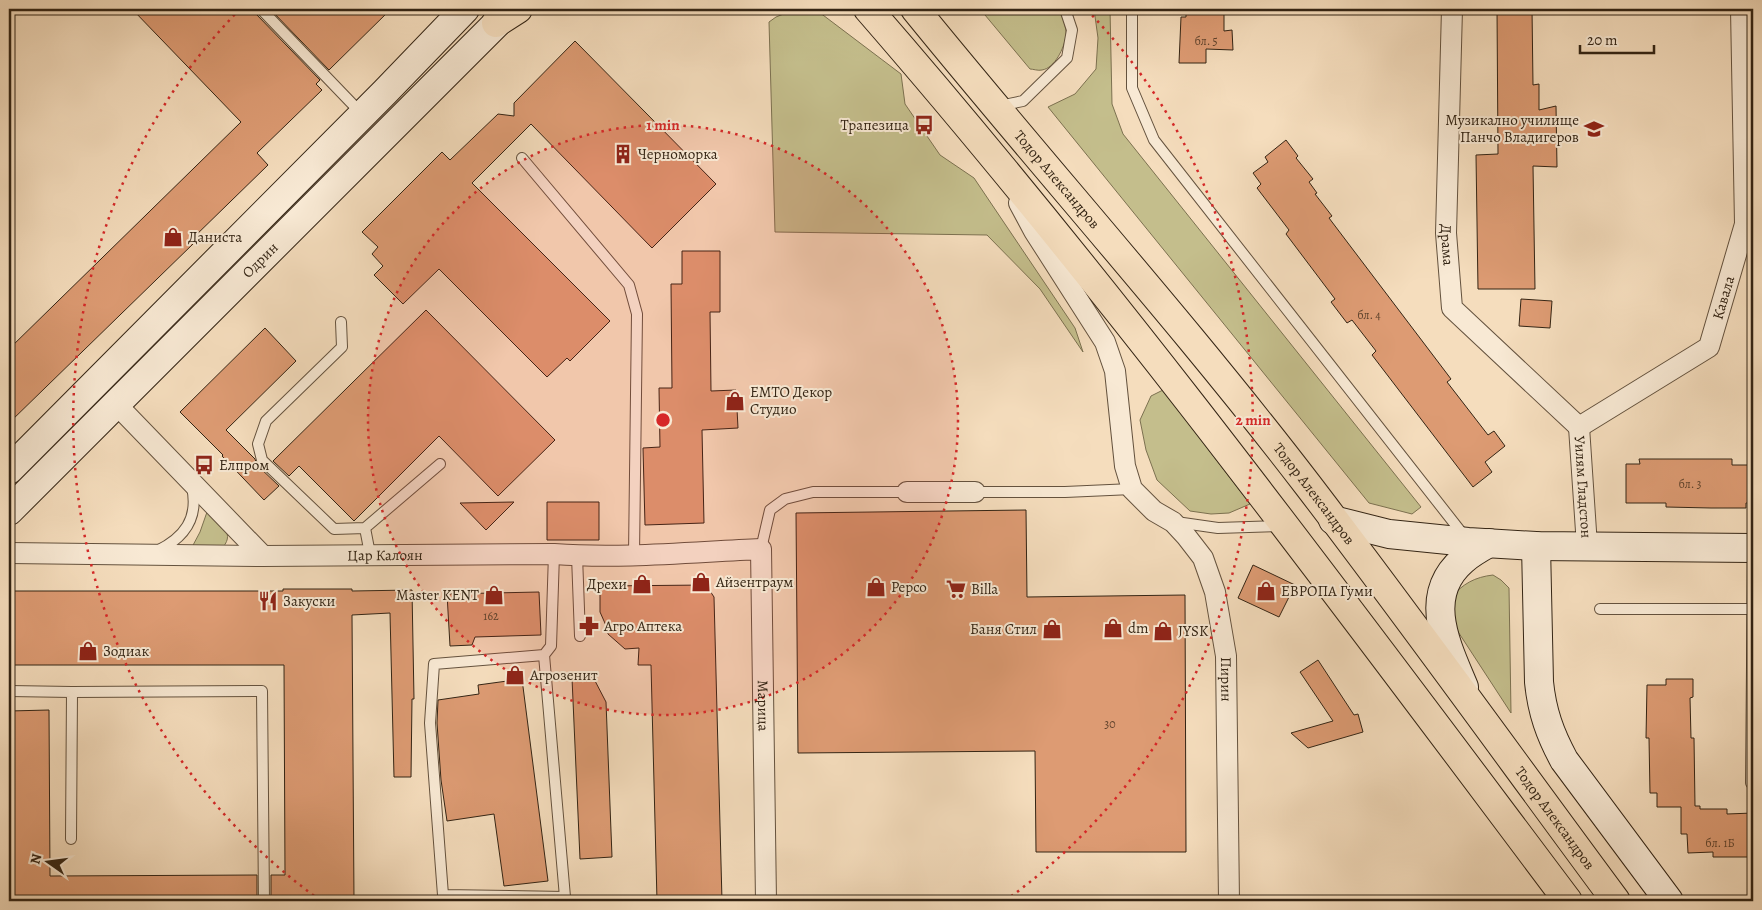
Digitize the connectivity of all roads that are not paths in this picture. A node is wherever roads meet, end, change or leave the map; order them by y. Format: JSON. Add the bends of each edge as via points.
{"nodes":[{"id":1,"x":261,"y":9,"type":"edge"},
{"id":2,"x":465,"y":9,"type":"edge"},
{"id":3,"x":868,"y":9,"type":"edge"},
{"id":4,"x":915,"y":9,"type":"edge"},
{"id":5,"x":1065,"y":9,"type":"edge"},
{"id":6,"x":1132,"y":9,"type":"edge"},
{"id":7,"x":1452,"y":9,"type":"edge"},
{"id":8,"x":508,"y":14,"type":"edge"},
{"id":9,"x":1745,"y":15,"type":"edge"},
{"id":10,"x":995,"y":107,"type":"junction"},
{"id":11,"x":362,"y":114,"type":"junction"},
{"id":12,"x":993,"y":156,"type":"junction"},
{"id":13,"x":522,"y":158,"type":"dead end"},
{"id":14,"x":352,"y":167,"type":"junction"},
{"id":15,"x":1749,"y":224,"type":"edge"},
{"id":16,"x":341,"y":322,"type":"dead end"},
{"id":17,"x":83,"y":394,"type":"junction"},
{"id":18,"x":116,"y":404,"type":"junction"},
{"id":19,"x":1579,"y":427,"type":"junction"},
{"id":20,"x":440,"y":464,"type":"dead end"},
{"id":21,"x":9,"y":470,"type":"edge"},
{"id":22,"x":191,"y":483,"type":"junction"},
{"id":23,"x":1132,"y":489,"type":"junction"},
{"id":24,"x":907,"y":492,"type":"joint"},
{"id":25,"x":975,"y":492,"type":"joint"},
{"id":26,"x":9,"y":511,"type":"edge"},
{"id":27,"x":1333,"y":520,"type":"junction"},
{"id":28,"x":1173,"y":522,"type":"junction"},
{"id":29,"x":1286,"y":526,"type":"junction"},
{"id":30,"x":365,"y":528,"type":"junction"},
{"id":31,"x":1479,"y":542,"type":"junction"},
{"id":32,"x":1536,"y":546,"type":"junction"},
{"id":33,"x":1587,"y":546,"type":"junction"},
{"id":34,"x":1753,"y":548,"type":"edge"},
{"id":35,"x":761,"y":549,"type":"junction"},
{"id":36,"x":9,"y":553,"type":"edge"},
{"id":37,"x":149,"y":554,"type":"junction"},
{"id":38,"x":370,"y":554,"type":"junction"},
{"id":39,"x":554,"y":554,"type":"junction"},
{"id":40,"x":634,"y":555,"type":"junction"},
{"id":41,"x":263,"y":556,"type":"junction"},
{"id":42,"x":577,"y":556,"type":"junction"},
{"id":43,"x":1600,"y":609,"type":"dead end"},
{"id":44,"x":1752,"y":609,"type":"edge"},
{"id":45,"x":580,"y":636,"type":"dead end"},
{"id":46,"x":544,"y":655,"type":"junction"},
{"id":47,"x":9,"y":691,"type":"edge"},
{"id":48,"x":72,"y":692,"type":"junction"},
{"id":49,"x":1472,"y":707,"type":"junction"},
{"id":50,"x":1753,"y":783,"type":"edge"},
{"id":51,"x":71,"y":839,"type":"dead end"},
{"id":52,"x":264,"y":901,"type":"edge"},
{"id":53,"x":766,"y":901,"type":"edge"},
{"id":54,"x":1229,"y":901,"type":"edge"},
{"id":55,"x":1568,"y":901,"type":"edge"},
{"id":56,"x":1616,"y":901,"type":"edge"},
{"id":57,"x":1669,"y":901,"type":"edge"}],
"edges":[{"from":1,"to":11,"type":"lane"},
{"from":2,"to":11,"type":"main road","name":"Одрин"},
{"from":3,"to":12,"type":"main road"},
{"from":4,"to":10,"type":"main road","name":"Тодор Александров"},
{"from":5,"to":10,"type":"lane","via":[[1072,30],[1067,58],[1023,102]]},
{"from":6,"to":31,"type":"lane","via":[[1132,88],[1154,140]]},
{"from":7,"to":19,"type":"street","name":"Драма","via":[[1446,233],[1452,308]]},
{"from":8,"to":14,"type":"main road","name":"Одрин"},
{"from":9,"to":15,"type":"street","name":"Кавала"},
{"from":10,"to":27,"type":"main road","name":"Тодор Александров","via":[[1177,323]]},
{"from":11,"to":14,"type":"main road"},
{"from":11,"to":17,"type":"main road","name":"Одрин"},
{"from":12,"to":23,"type":"street","via":[[1034,230],[1106,342],[1115,371],[1125,466]]},
{"from":12,"to":29,"type":"main road"},
{"from":13,"to":40,"type":"lane","via":[[629,285],[637,314]]},
{"from":14,"to":18,"type":"main road","name":"Одрин"},
{"from":15,"to":19,"type":"street","name":"Кавала","via":[[1709,347]]},
{"from":16,"to":30,"type":"lane","via":[[342,347],[266,421],[258,444],[262,460],[334,529]]},
{"from":17,"to":18,"type":"main road"},
{"from":17,"to":21,"type":"main road","name":"Одрин"},
{"from":18,"to":22,"type":"street"},
{"from":18,"to":26,"type":"main road","name":"Одрин"},
{"from":19,"to":33,"type":"street","name":"Уилям Гладстон"},
{"from":20,"to":30,"type":"lane"},
{"from":22,"to":37,"type":"lane","via":[[193,513],[186,528],[173,543]]},
{"from":22,"to":41,"type":"street"},
{"from":23,"to":25,"type":"lane"},
{"from":23,"to":28,"type":"street","name":"Пирин","via":[[1154,511]]},
{"from":24,"to":25,"type":"street"},
{"from":24,"to":35,"type":"lane","name":"Марица","via":[[813,492],[785,499],[770,510]]},
{"from":27,"to":31,"type":"main road","via":[[1389,534]]},
{"from":27,"to":49,"type":"main road","name":"Тодор Александров"},
{"from":28,"to":29,"type":"lane","via":[[1218,528]]},
{"from":28,"to":54,"type":"street","name":"Пирин","via":[[1203,558],[1215,592],[1226,656]]},
{"from":29,"to":55,"type":"main road"},
{"from":30,"to":38,"type":"lane"},
{"from":31,"to":32,"type":"main road"},
{"from":31,"to":49,"type":"main road","via":[[1444,586],[1440,601],[1443,633]]},
{"from":32,"to":33,"type":"main road"},
{"from":32,"to":57,"type":"main road","via":[[1539,682],[1541,705],[1552,737],[1564,760]]},
{"from":33,"to":34,"type":"main road"},
{"from":34,"to":44,"type":"lane"},
{"from":35,"to":40,"type":"street","name":"Цар Калоян"},
{"from":35,"to":53,"type":"street","name":"Марица"},
{"from":36,"to":37,"type":"street","name":"Цар Калоян"},
{"from":37,"to":41,"type":"street","name":"Цар Калоян"},
{"from":38,"to":39,"type":"street","name":"Цар Калоян"},
{"from":38,"to":41,"type":"street","name":"Цар Калоян"},
{"from":39,"to":42,"type":"street","name":"Цар Калоян"},
{"from":39,"to":46,"type":"lane","via":[[552,646]]},
{"from":40,"to":42,"type":"street","name":"Цар Калоян"},
{"from":42,"to":45,"type":"lane"},
{"from":43,"to":44,"type":"lane"},
{"from":44,"to":50,"type":"lane"},
{"from":46,"to":46,"type":"lane","via":[[565,897],[443,895],[430,723],[434,664]]},
{"from":47,"to":48,"type":"lane"},
{"from":48,"to":51,"type":"lane"},
{"from":48,"to":52,"type":"lane","via":[[262,691]]},
{"from":49,"to":56,"type":"main road","name":"Тодор Александров"}]}
